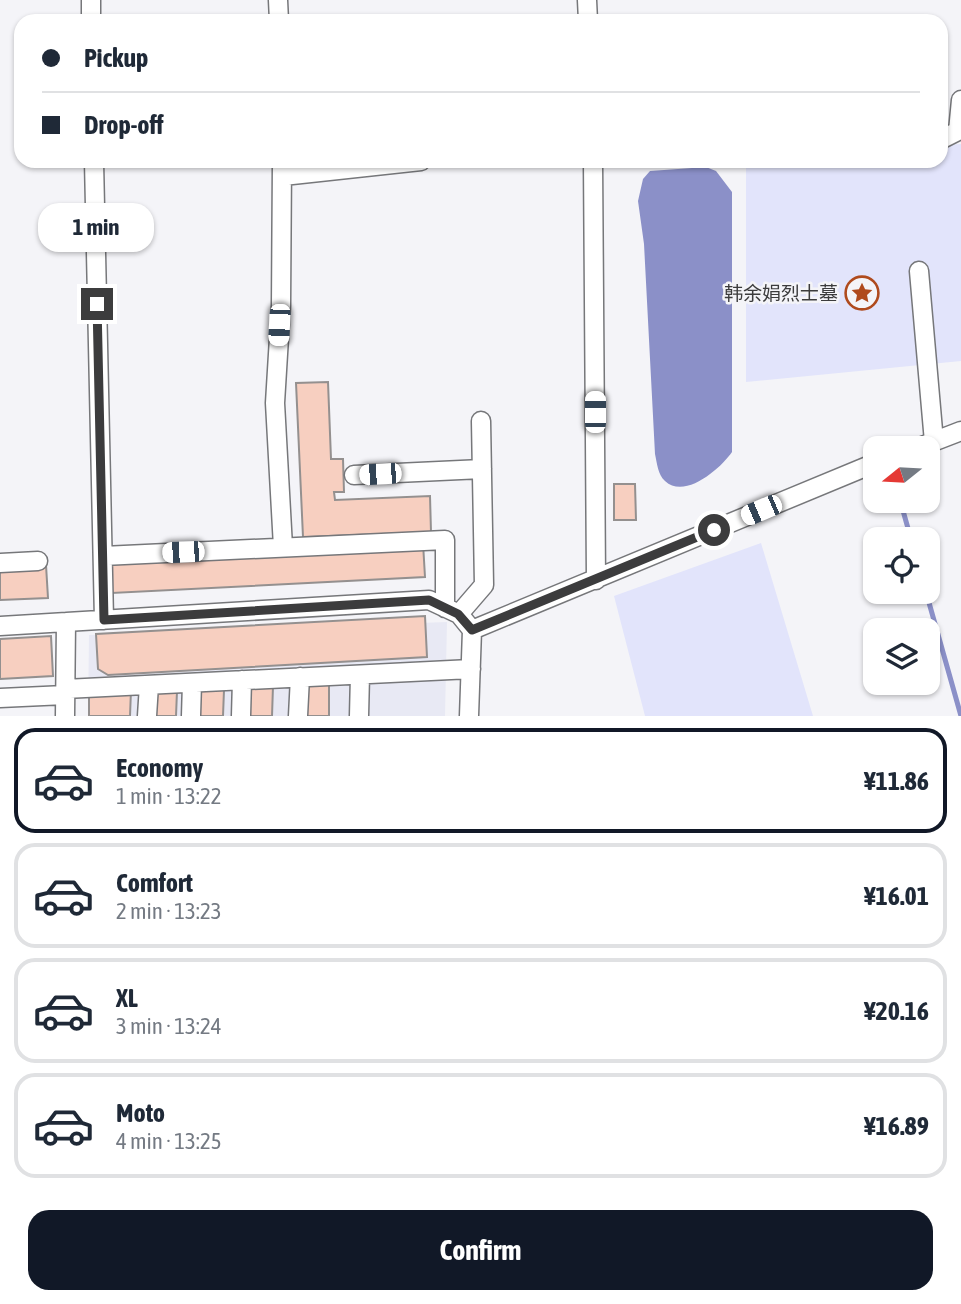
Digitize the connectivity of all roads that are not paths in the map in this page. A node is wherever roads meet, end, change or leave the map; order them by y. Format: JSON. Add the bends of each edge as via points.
{"nodes":[{"id":1,"x":961,"y":100,"type":"edge"},
{"id":2,"x":948,"y":136,"type":"edge"},
{"id":3,"x":97,"y":168,"type":"edge"},
{"id":4,"x":593,"y":168,"type":"edge"},
{"id":5,"x":282,"y":169,"type":"edge"},
{"id":6,"x":919,"y":271,"type":"dead end"},
{"id":7,"x":481,"y":421,"type":"dead end"},
{"id":8,"x":961,"y":432,"type":"edge"},
{"id":9,"x":925,"y":436,"type":"edge"},
{"id":10,"x":940,"y":440,"type":"edge"},
{"id":11,"x":863,"y":468,"type":"edge"},
{"id":12,"x":482,"y":469,"type":"junction"},
{"id":13,"x":354,"y":475,"type":"dead end"},
{"id":14,"x":283,"y":547,"type":"junction"},
{"id":15,"x":103,"y":555,"type":"junction"},
{"id":16,"x":38,"y":561,"type":"dead end"},
{"id":17,"x":0,"y":563,"type":"edge"},
{"id":18,"x":596,"y":580,"type":"junction"},
{"id":19,"x":452,"y":611,"type":"junction"},
{"id":20,"x":104,"y":620,"type":"junction"},
{"id":21,"x":66,"y":622,"type":"junction"},
{"id":22,"x":0,"y":626,"type":"edge"},
{"id":23,"x":472,"y":630,"type":"junction"},
{"id":24,"x":471,"y":669,"type":"junction"},
{"id":25,"x":360,"y":675,"type":"junction"},
{"id":26,"x":300,"y":677,"type":"junction"},
{"id":27,"x":242,"y":680,"type":"junction"},
{"id":28,"x":192,"y":683,"type":"junction"},
{"id":29,"x":149,"y":685,"type":"junction"},
{"id":30,"x":65,"y":692,"type":"junction"},
{"id":31,"x":9,"y":698,"type":"edge"},
{"id":32,"x":17,"y":716,"type":"edge"},
{"id":33,"x":65,"y":716,"type":"edge"},
{"id":34,"x":147,"y":716,"type":"edge"},
{"id":35,"x":191,"y":716,"type":"edge"},
{"id":36,"x":241,"y":716,"type":"edge"},
{"id":37,"x":298,"y":716,"type":"edge"},
{"id":38,"x":359,"y":716,"type":"edge"},
{"id":39,"x":469,"y":716,"type":"edge"}],
"edges":[{"from":1,"to":2,"type":"street","via":[[958,131]]},
{"from":3,"to":15,"type":"street"},
{"from":4,"to":18,"type":"street"},
{"from":5,"to":14,"type":"street","via":[[275,403]]},
{"from":6,"to":9,"type":"street"},
{"from":7,"to":12,"type":"street"},
{"from":8,"to":10,"type":"street"},
{"from":11,"to":18,"type":"street"},
{"from":12,"to":13,"type":"street"},
{"from":12,"to":19,"type":"street","via":[[484,585]]},
{"from":14,"to":15,"type":"street"},
{"from":14,"to":19,"type":"street","via":[[445,540]]},
{"from":15,"to":20,"type":"street"},
{"from":16,"to":17,"type":"street"},
{"from":18,"to":23,"type":"street"},
{"from":19,"to":20,"type":"street","via":[[429,600]]},
{"from":19,"to":23,"type":"street"},
{"from":20,"to":21,"type":"street"},
{"from":21,"to":22,"type":"street"},
{"from":21,"to":30,"type":"street"},
{"from":23,"to":24,"type":"street"},
{"from":24,"to":25,"type":"street"},
{"from":24,"to":39,"type":"street"},
{"from":25,"to":26,"type":"street"},
{"from":25,"to":38,"type":"street"},
{"from":26,"to":27,"type":"street"},
{"from":26,"to":37,"type":"street"},
{"from":27,"to":28,"type":"street"},
{"from":27,"to":36,"type":"street"},
{"from":28,"to":29,"type":"street"},
{"from":28,"to":35,"type":"street"},
{"from":29,"to":30,"type":"street"},
{"from":29,"to":34,"type":"street"},
{"from":30,"to":31,"type":"street"},
{"from":30,"to":33,"type":"street"},
{"from":31,"to":32,"type":"street"}]}
